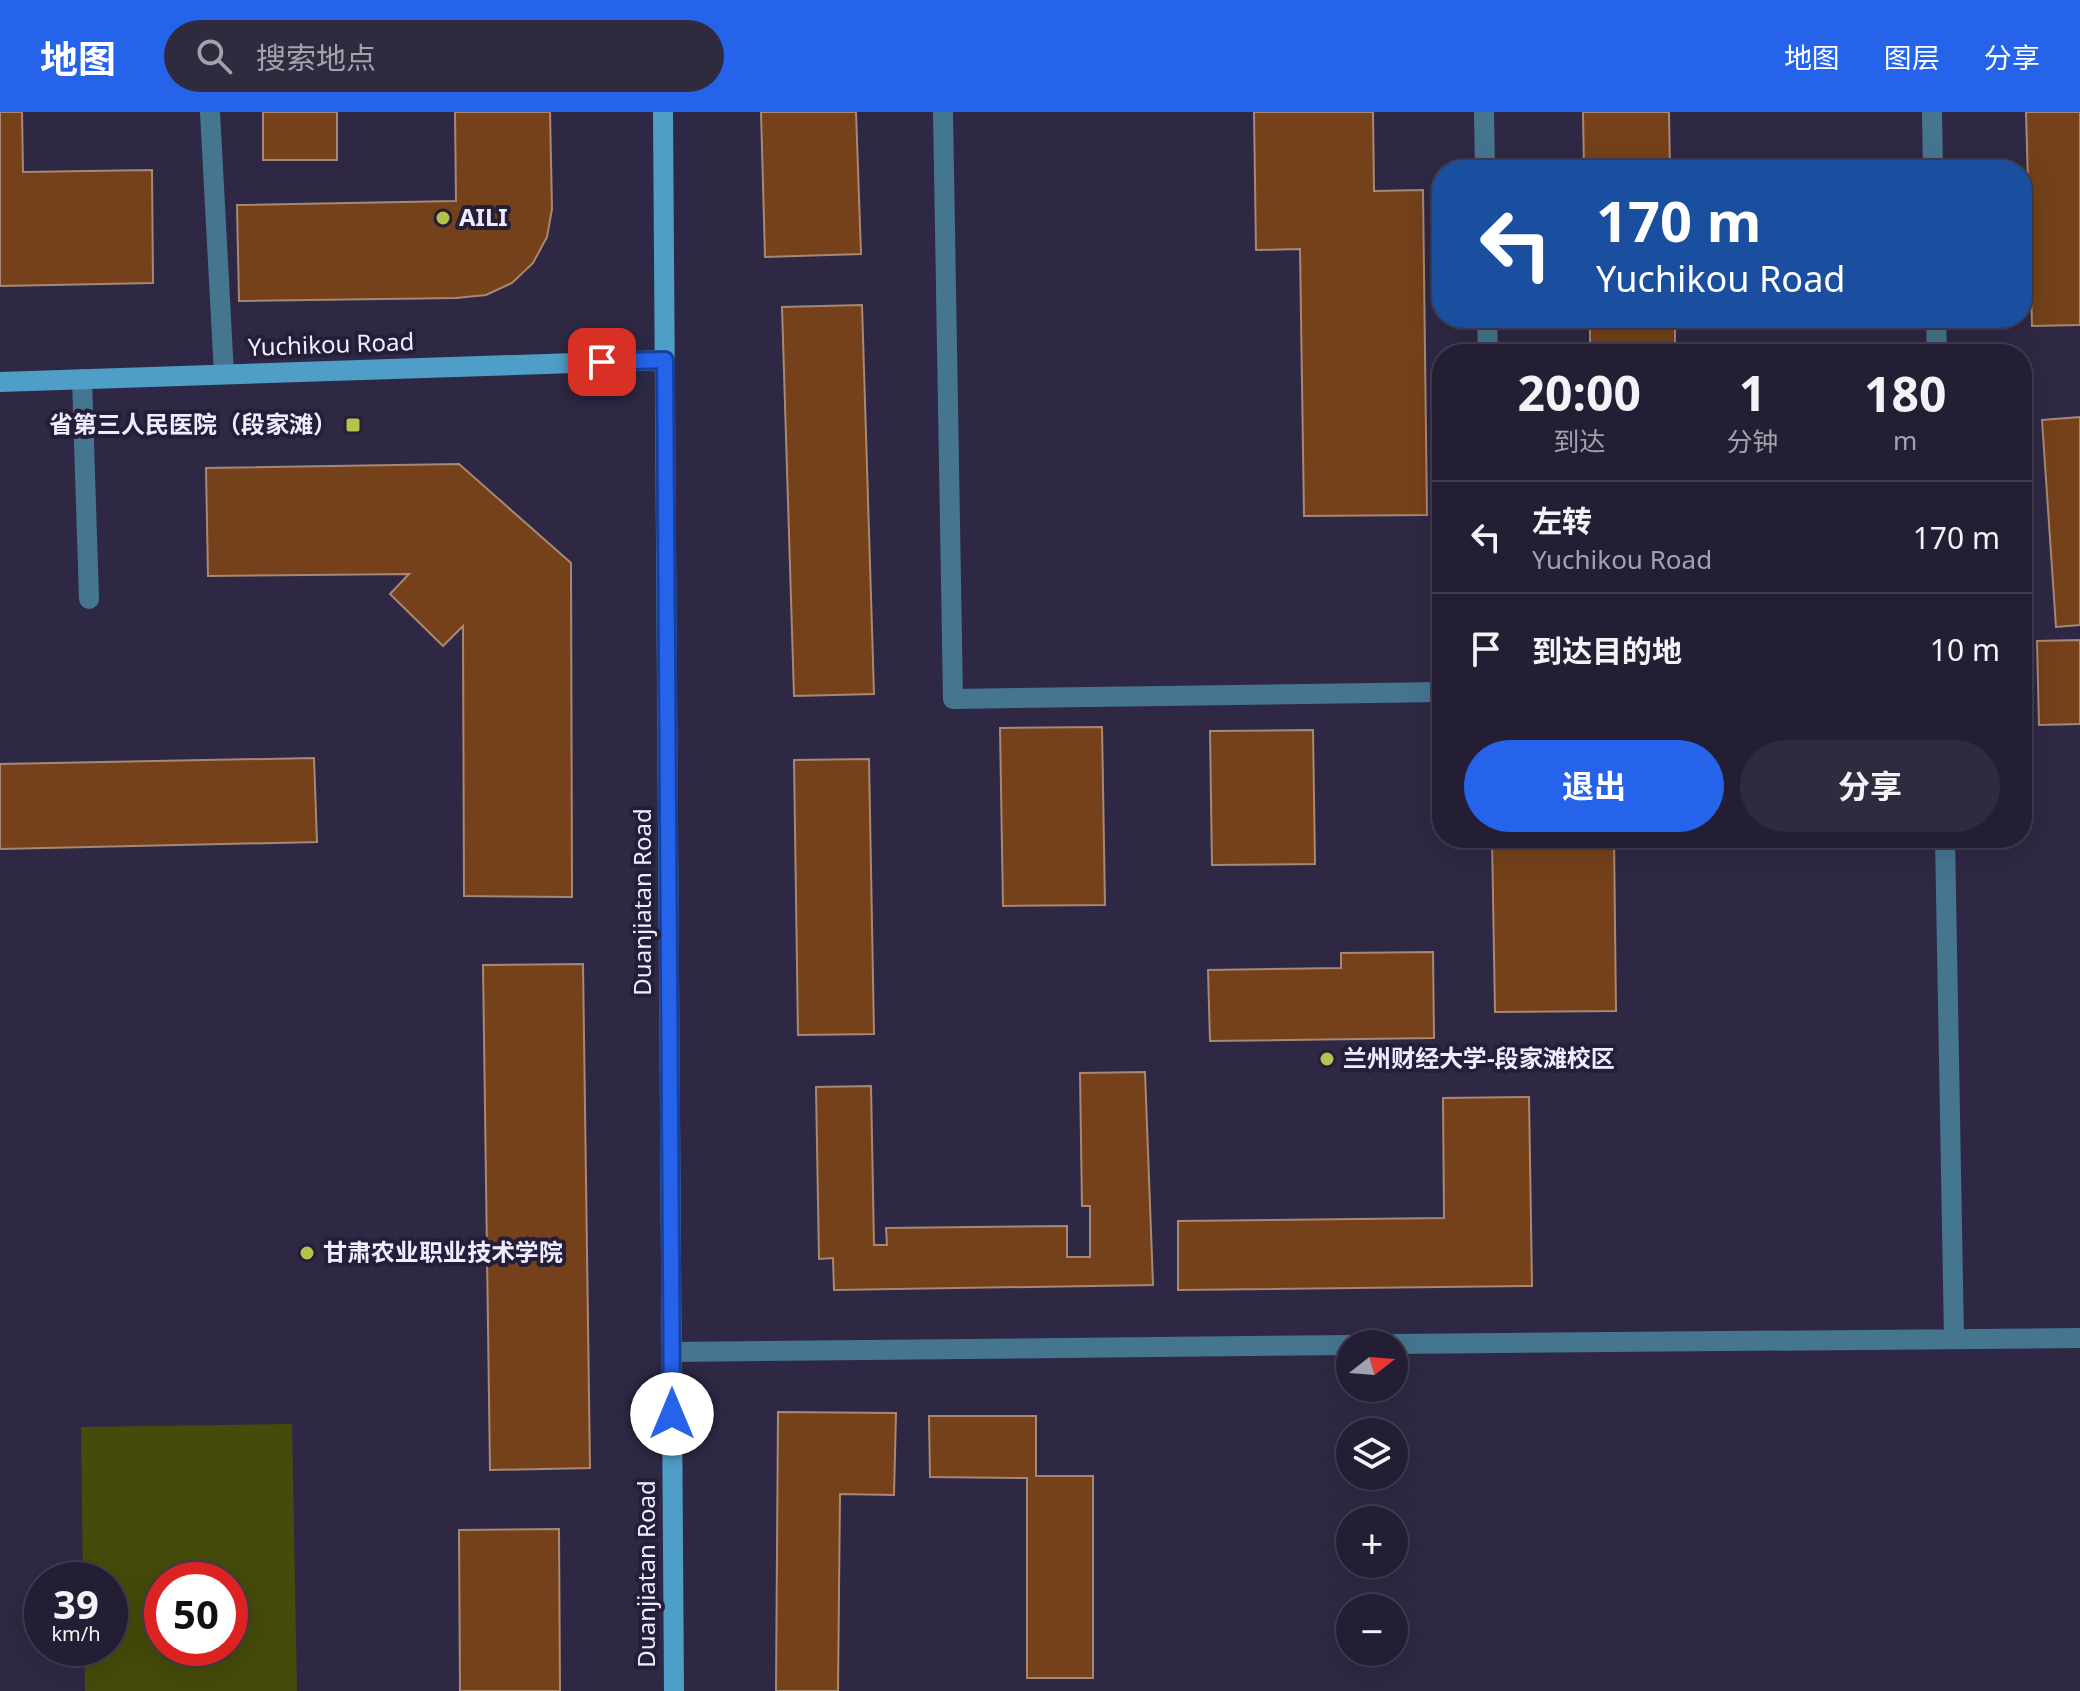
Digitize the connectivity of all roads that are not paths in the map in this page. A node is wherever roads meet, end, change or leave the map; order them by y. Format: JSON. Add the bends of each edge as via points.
{"nodes":[{"id":1,"x":210,"y":112,"type":"edge"},
{"id":2,"x":663,"y":112,"type":"edge"},
{"id":3,"x":943,"y":112,"type":"edge"},
{"id":4,"x":1484,"y":112,"type":"edge"},
{"id":5,"x":1932,"y":112,"type":"edge"},
{"id":6,"x":1485,"y":160,"type":"edge"},
{"id":7,"x":1933,"y":160,"type":"edge"},
{"id":8,"x":665,"y":360,"type":"junction"},
{"id":9,"x":224,"y":374,"type":"junction"},
{"id":10,"x":82,"y":379,"type":"junction"},
{"id":11,"x":0,"y":382,"type":"edge"},
{"id":12,"x":89,"y":599,"type":"dead end"},
{"id":13,"x":1432,"y":692,"type":"edge"},
{"id":14,"x":1945,"y":848,"type":"edge"},
{"id":15,"x":1954,"y":1338,"type":"junction"},
{"id":16,"x":2080,"y":1338,"type":"edge"},
{"id":17,"x":1408,"y":1344,"type":"edge"},
{"id":18,"x":1336,"y":1345,"type":"edge"},
{"id":19,"x":672,"y":1352,"type":"junction"},
{"id":20,"x":674,"y":1691,"type":"edge"}],
"edges":[{"from":1,"to":9,"type":"street"},
{"from":2,"to":8,"type":"main road","name":"Duanjiatan Road"},
{"from":3,"to":13,"type":"street","via":[[953,699]]},
{"from":4,"to":6,"type":"street"},
{"from":5,"to":7,"type":"street"},
{"from":8,"to":9,"type":"main road","name":"Yuchikou Road"},
{"from":8,"to":19,"type":"main road","name":"Duanjiatan Road"},
{"from":9,"to":10,"type":"main road","name":"Yuchikou Road"},
{"from":10,"to":11,"type":"main road","name":"Yuchikou Road"},
{"from":10,"to":12,"type":"street"},
{"from":14,"to":15,"type":"street"},
{"from":15,"to":16,"type":"street"},
{"from":15,"to":17,"type":"street"},
{"from":18,"to":19,"type":"street"},
{"from":19,"to":20,"type":"main road","name":"Duanjiatan Road"}]}
